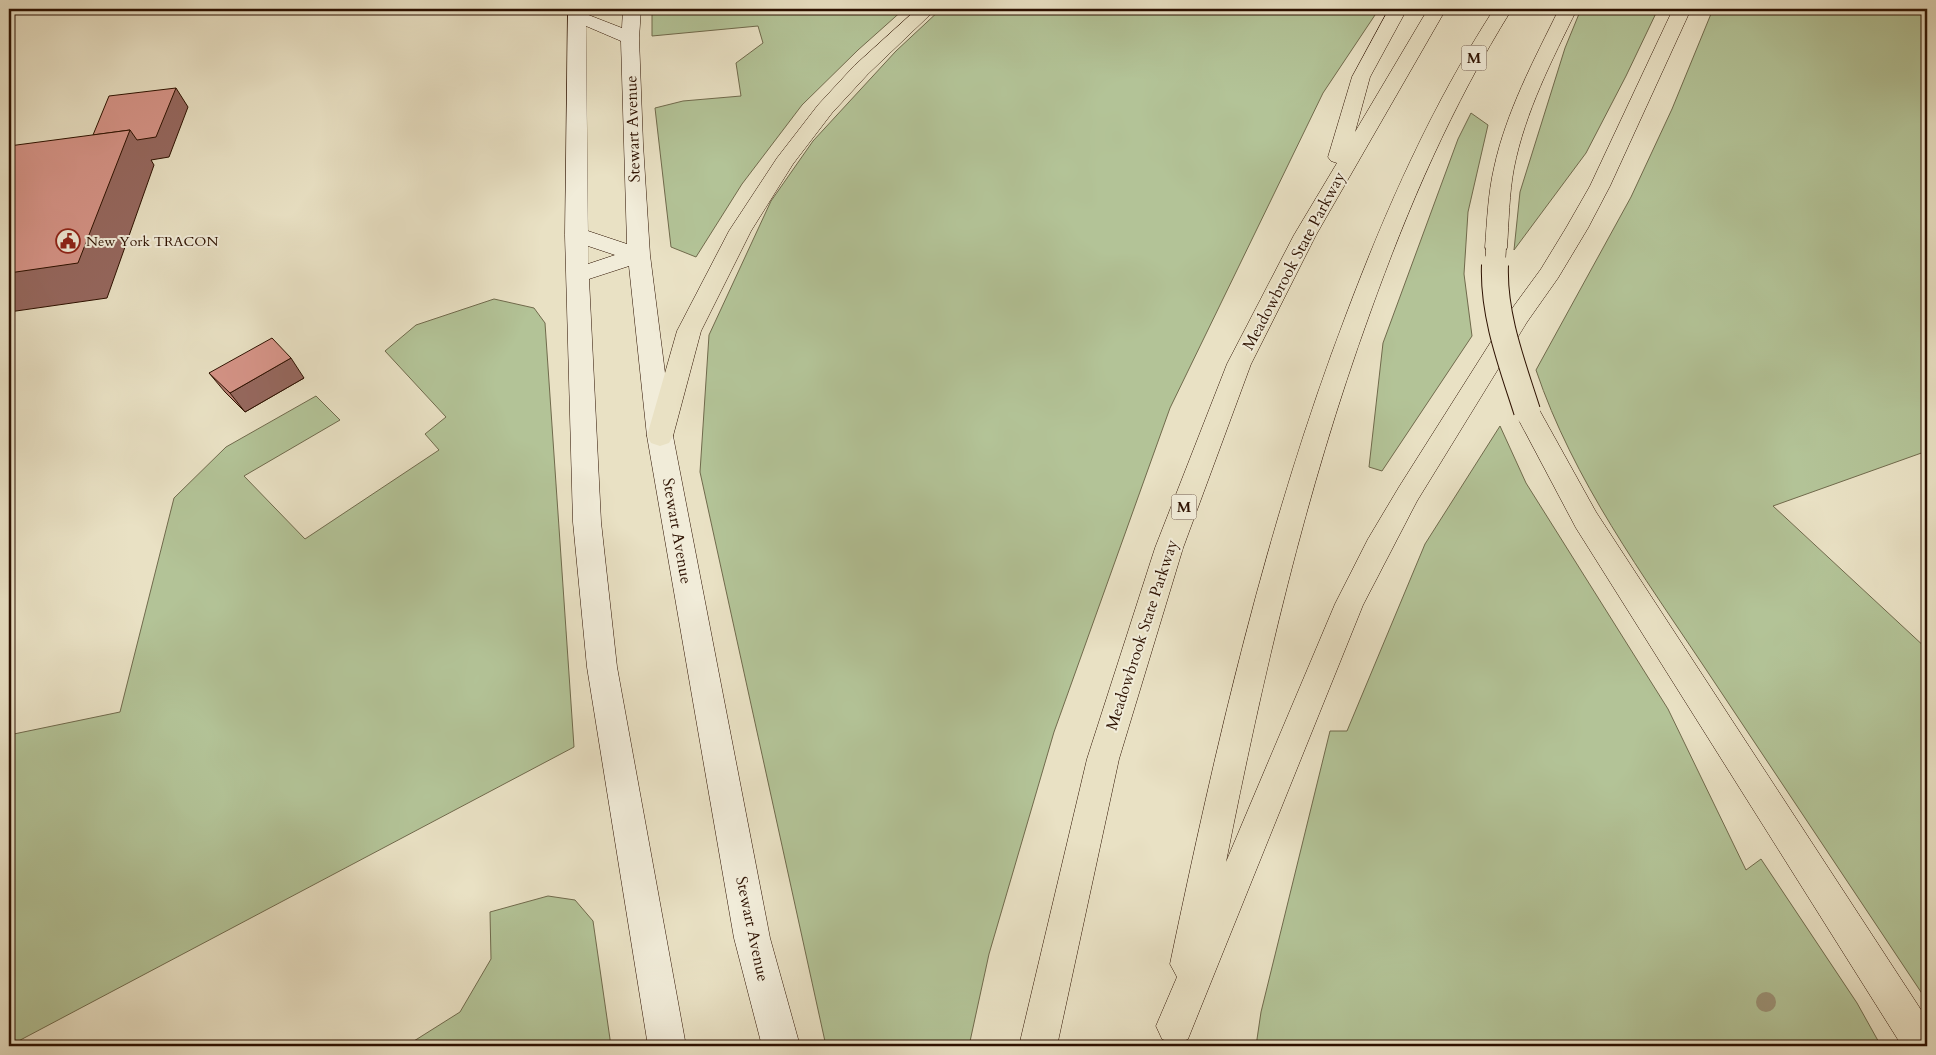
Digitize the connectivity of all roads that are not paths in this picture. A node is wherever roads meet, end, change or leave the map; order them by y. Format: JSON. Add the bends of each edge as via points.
{"nodes":[{"id":1,"x":632,"y":9,"type":"edge"},
{"id":2,"x":926,"y":9,"type":"edge"},
{"id":3,"x":1398,"y":9,"type":"edge"},
{"id":4,"x":1437,"y":9,"type":"edge"},
{"id":5,"x":1503,"y":9,"type":"edge"},
{"id":6,"x":1568,"y":9,"type":"edge"},
{"id":7,"x":1682,"y":9,"type":"edge"},
{"id":8,"x":576,"y":12,"type":"edge"},
{"id":9,"x":630,"y":38,"type":"junction"},
{"id":10,"x":1327,"y":197,"type":"junction"},
{"id":11,"x":576,"y":235,"type":"junction"},
{"id":12,"x":639,"y":255,"type":"junction"},
{"id":13,"x":576,"y":275,"type":"junction"},
{"id":14,"x":660,"y":436,"type":"junction"},
{"id":15,"x":1173,"y":1036,"type":"edge"},
{"id":16,"x":667,"y":1046,"type":"edge"},
{"id":17,"x":781,"y":1046,"type":"edge"},
{"id":18,"x":1038,"y":1046,"type":"edge"},
{"id":19,"x":1923,"y":1046,"type":"edge"}],
"edges":[{"from":1,"to":9,"type":"main road","name":"Stewart Avenue"},
{"from":2,"to":14,"type":"highway","via":[[825,109],[784,162],[740,231],[689,331]]},
{"from":3,"to":10,"type":"highway","via":[[1361,76]]},
{"from":4,"to":10,"type":"highway","name":"Meadowbrook State Parkway","number":"M"},
{"from":5,"to":15,"type":"highway","number":"M","via":[[1469,66],[1412,179],[1358,310],[1328,396],[1298,493],[1242,709]]},
{"from":6,"to":19,"type":"highway","bridge":true,"via":[[1515,125],[1504,169],[1494,270],[1509,356],[1527,411],[1586,520]]},
{"from":7,"to":15,"type":"highway","via":[[1600,186],[1577,228],[1424,468],[1349,604]]},
{"from":8,"to":9,"type":"main road"},
{"from":8,"to":11,"type":"main road"},
{"from":9,"to":12,"type":"main road","name":"Stewart Avenue"},
{"from":10,"to":18,"type":"highway","name":"Meadowbrook State Parkway","number":"M","via":[[1304,235],[1239,364],[1169,548],[1103,759]]},
{"from":11,"to":12,"type":"main road"},
{"from":11,"to":13,"type":"main road"},
{"from":12,"to":13,"type":"main road"},
{"from":12,"to":14,"type":"main road","name":"Stewart Avenue"},
{"from":13,"to":16,"type":"main road","via":[[587,522],[602,667]]},
{"from":14,"to":17,"type":"main road","name":"Stewart Avenue","via":[[752,938]]}]}
